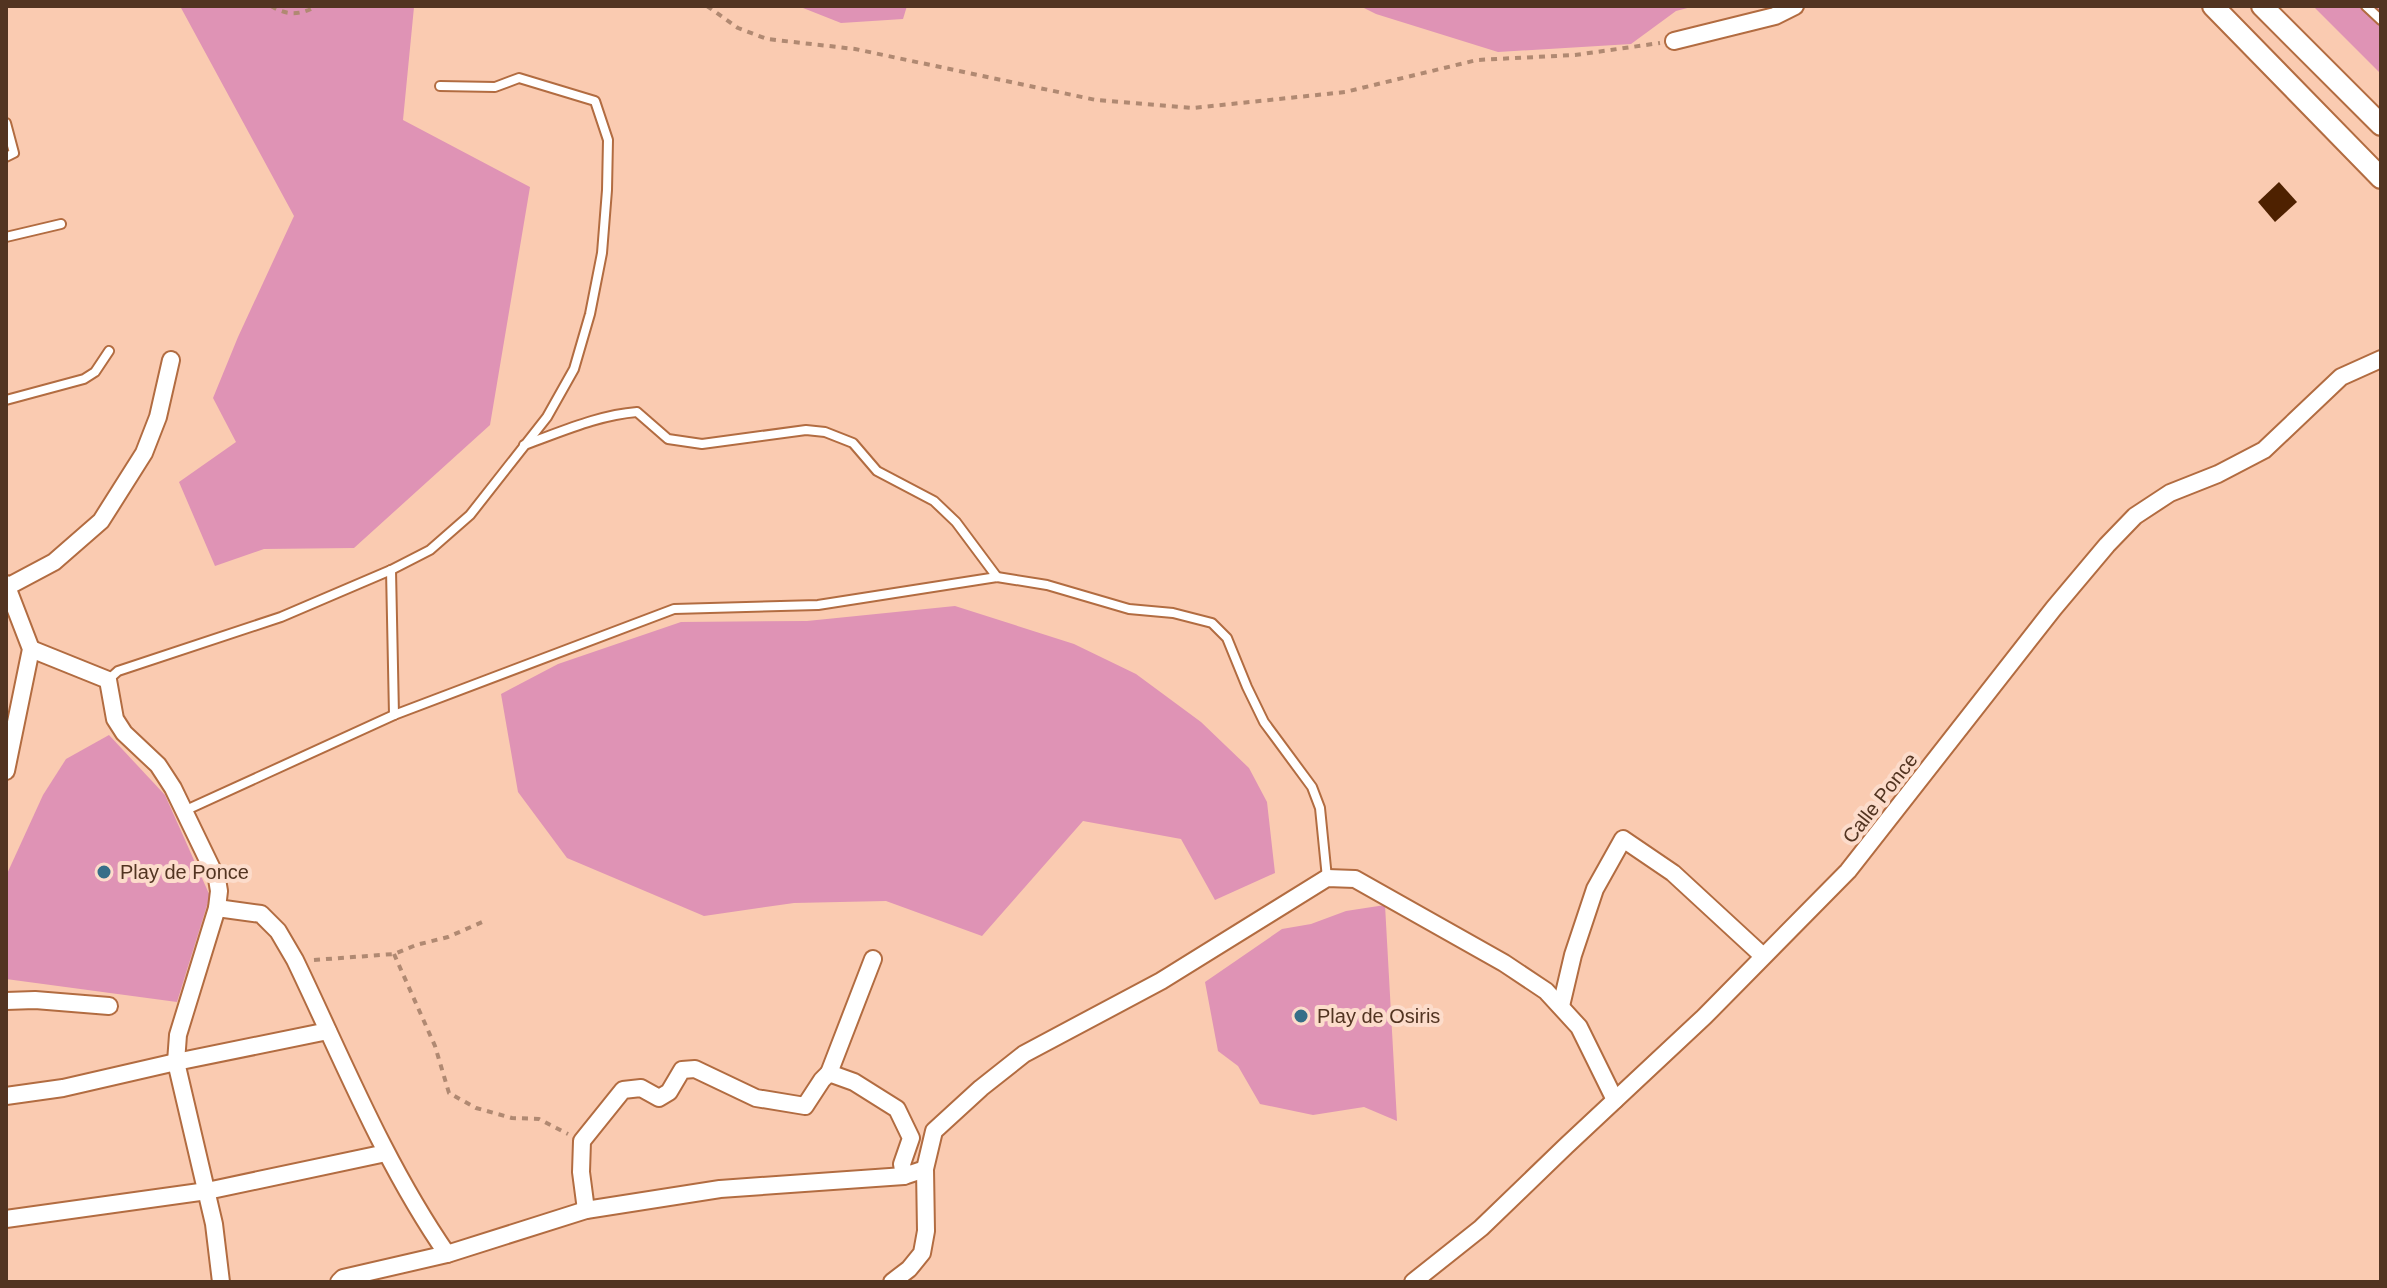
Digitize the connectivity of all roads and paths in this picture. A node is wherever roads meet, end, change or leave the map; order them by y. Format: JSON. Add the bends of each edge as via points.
{"nodes":[{"id":1,"x":271,"y":6,"type":"edge"},
{"id":2,"x":317,"y":6,"type":"edge"},
{"id":3,"x":707,"y":6,"type":"edge"},
{"id":4,"x":1795,"y":6,"type":"edge"},
{"id":5,"x":2213,"y":6,"type":"edge"},
{"id":6,"x":2262,"y":6,"type":"edge"},
{"id":7,"x":2366,"y":6,"type":"edge"},
{"id":8,"x":2381,"y":20,"type":"edge"},
{"id":9,"x":1674,"y":41,"type":"joint"},
{"id":10,"x":440,"y":86,"type":"dead end"},
{"id":11,"x":6,"y":123,"type":"edge"},
{"id":12,"x":2381,"y":125,"type":"edge"},
{"id":13,"x":6,"y":157,"type":"edge"},
{"id":14,"x":2381,"y":178,"type":"edge"},
{"id":15,"x":61,"y":224,"type":"dead end"},
{"id":16,"x":6,"y":237,"type":"edge"},
{"id":17,"x":109,"y":351,"type":"dead end"},
{"id":18,"x":2381,"y":359,"type":"edge"},
{"id":19,"x":171,"y":360,"type":"dead end"},
{"id":20,"x":6,"y":400,"type":"edge"},
{"id":21,"x":523,"y":445,"type":"junction"},
{"id":22,"x":391,"y":570,"type":"junction"},
{"id":23,"x":997,"y":577,"type":"junction"},
{"id":24,"x":6,"y":585,"type":"edge"},
{"id":25,"x":31,"y":649,"type":"junction"},
{"id":26,"x":108,"y":680,"type":"junction"},
{"id":27,"x":394,"y":715,"type":"junction"},
{"id":28,"x":6,"y":771,"type":"edge"},
{"id":29,"x":184,"y":811,"type":"junction"},
{"id":30,"x":1327,"y":878,"type":"junction"},
{"id":31,"x":217,"y":908,"type":"junction"},
{"id":32,"x":487,"y":920,"type":"dead end"},
{"id":33,"x":394,"y":954,"type":"junction"},
{"id":34,"x":1763,"y":956,"type":"junction"},
{"id":35,"x":873,"y":959,"type":"dead end"},
{"id":36,"x":295,"y":960,"type":"junction"},
{"id":37,"x":6,"y":1001,"type":"edge"},
{"id":38,"x":109,"y":1006,"type":"dead end"},
{"id":39,"x":1561,"y":1006,"type":"junction"},
{"id":40,"x":328,"y":1031,"type":"junction"},
{"id":41,"x":176,"y":1062,"type":"junction"},
{"id":42,"x":829,"y":1073,"type":"junction"},
{"id":43,"x":6,"y":1096,"type":"edge"},
{"id":44,"x":1615,"y":1100,"type":"junction"},
{"id":45,"x":582,"y":1141,"type":"junction"},
{"id":46,"x":386,"y":1153,"type":"junction"},
{"id":47,"x":925,"y":1169,"type":"junction"},
{"id":48,"x":904,"y":1176,"type":"junction"},
{"id":49,"x":207,"y":1191,"type":"junction"},
{"id":50,"x":586,"y":1210,"type":"junction"},
{"id":51,"x":6,"y":1219,"type":"edge"},
{"id":52,"x":447,"y":1254,"type":"junction"},
{"id":53,"x":221,"y":1282,"type":"edge"},
{"id":54,"x":339,"y":1282,"type":"edge"},
{"id":55,"x":892,"y":1282,"type":"edge"},
{"id":56,"x":1413,"y":1282,"type":"edge"}],
"edges":[{"from":1,"to":2,"type":"path","via":[[303,14]]},
{"from":3,"to":9,"type":"path","via":[[738,28],[767,39],[855,49],[1096,100],[1193,108],[1345,92],[1477,60],[1575,55]]},
{"from":4,"to":9,"type":"street","via":[[1775,16]]},
{"from":5,"to":14,"type":"street"},
{"from":6,"to":12,"type":"street"},
{"from":7,"to":8,"type":"lane"},
{"from":10,"to":21,"type":"lane","via":[[495,87],[519,78],[595,101],[608,140],[602,253],[590,314],[574,369],[547,417]]},
{"from":11,"to":13,"type":"lane","via":[[14,153]]},
{"from":15,"to":16,"type":"lane"},
{"from":17,"to":20,"type":"lane","via":[[84,379]]},
{"from":18,"to":34,"type":"street","name":"Calle Ponce","via":[[2341,377],[2264,450],[2170,493],[2135,516],[2054,608],[1848,871]]},
{"from":19,"to":24,"type":"street","via":[[144,453],[101,521],[54,562]]},
{"from":21,"to":22,"type":"lane","via":[[470,515],[430,550]]},
{"from":21,"to":23,"type":"lane","via":[[597,419],[637,412],[668,439],[702,444],[825,432],[853,443],[877,471],[934,501]]},
{"from":22,"to":26,"type":"lane","via":[[281,617],[118,671]]},
{"from":22,"to":27,"type":"lane"},
{"from":23,"to":27,"type":"lane","via":[[818,605],[674,609]]},
{"from":23,"to":30,"type":"lane","via":[[1212,623],[1227,638],[1264,722],[1312,787],[1320,808]]},
{"from":24,"to":25,"type":"street"},
{"from":25,"to":26,"type":"street"},
{"from":25,"to":28,"type":"street"},
{"from":26,"to":29,"type":"street","via":[[115,719],[158,765]]},
{"from":27,"to":29,"type":"lane"},
{"from":29,"to":31,"type":"street","via":[[217,879]]},
{"from":30,"to":39,"type":"street","via":[[1355,879],[1425,917],[1504,963]]},
{"from":30,"to":47,"type":"street","via":[[1161,981],[1024,1054],[934,1131]]},
{"from":31,"to":36,"type":"street","via":[[261,914]]},
{"from":31,"to":41,"type":"street","via":[[178,1035]]},
{"from":32,"to":33,"type":"path"},
{"from":33,"to":36,"type":"path"},
{"from":33,"to":45,"type":"path","via":[[435,1046],[449,1093],[476,1108],[539,1119]]},
{"from":34,"to":39,"type":"street","via":[[1673,873],[1623,839],[1595,889]]},
{"from":34,"to":44,"type":"street","name":"Calle Ponce"},
{"from":35,"to":42,"type":"street"},
{"from":36,"to":40,"type":"street"},
{"from":37,"to":38,"type":"street"},
{"from":39,"to":44,"type":"street","via":[[1579,1027]]},
{"from":40,"to":41,"type":"street"},
{"from":40,"to":46,"type":"street"},
{"from":41,"to":43,"type":"street"},
{"from":41,"to":49,"type":"street"},
{"from":42,"to":45,"type":"street","via":[[805,1106],[756,1098],[695,1069],[682,1070],[659,1098],[641,1088],[623,1090]]},
{"from":42,"to":48,"type":"street","via":[[897,1109],[911,1138],[902,1164]]},
{"from":44,"to":56,"type":"street","name":"Calle Ponce","via":[[1481,1228]]},
{"from":45,"to":50,"type":"street"},
{"from":46,"to":49,"type":"street"},
{"from":46,"to":52,"type":"street"},
{"from":47,"to":48,"type":"street"},
{"from":47,"to":55,"type":"street","via":[[922,1253]]},
{"from":48,"to":50,"type":"street","via":[[720,1189]]},
{"from":49,"to":51,"type":"street"},
{"from":49,"to":53,"type":"street"},
{"from":50,"to":52,"type":"street"},
{"from":52,"to":54,"type":"street"}]}
